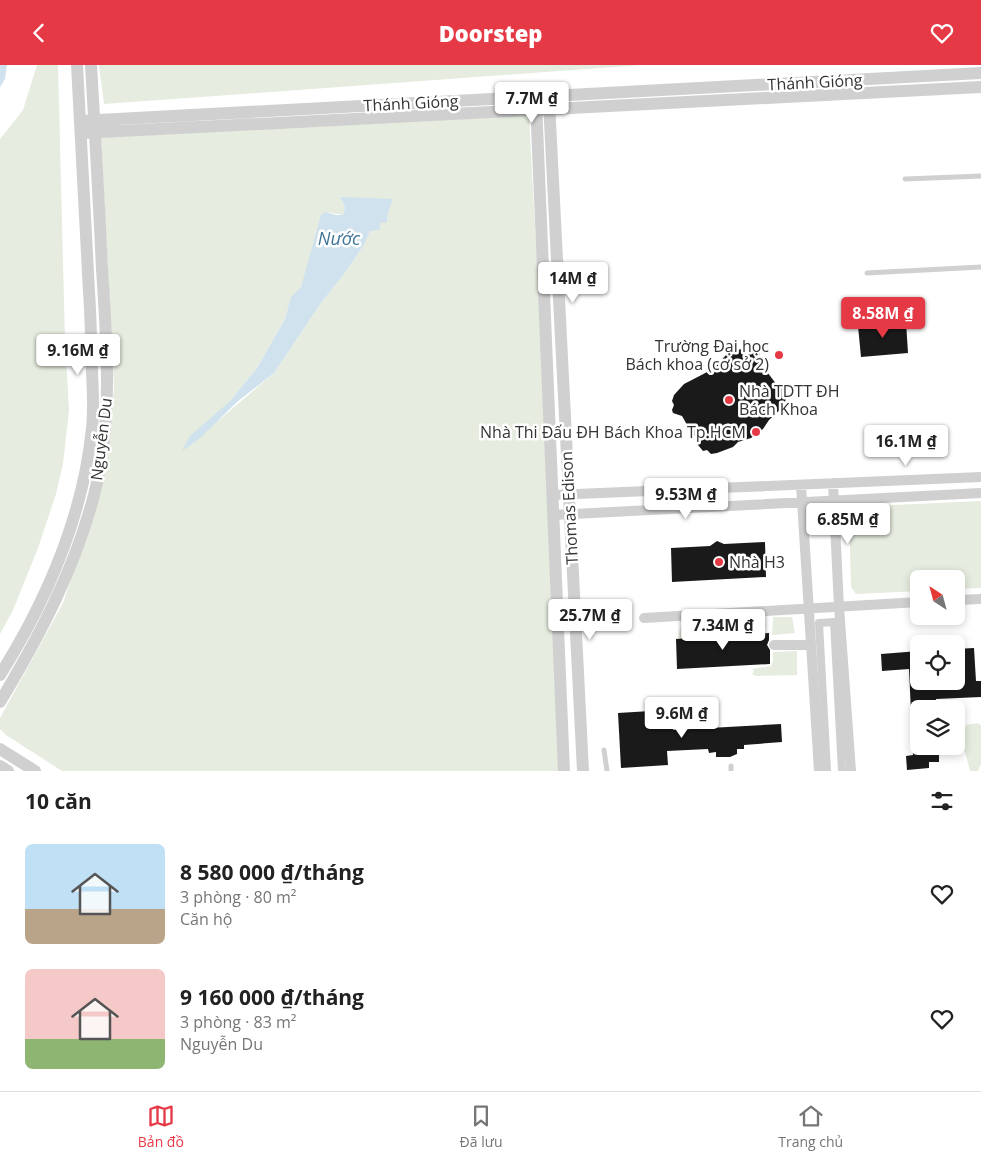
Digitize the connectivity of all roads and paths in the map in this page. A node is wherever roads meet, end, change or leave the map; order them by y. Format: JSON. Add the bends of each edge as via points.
{"nodes":[{"id":1,"x":77,"y":65,"type":"edge"},
{"id":2,"x":91,"y":65,"type":"edge"},
{"id":3,"x":981,"y":73,"type":"edge"},
{"id":4,"x":780,"y":84,"type":"junction"},
{"id":5,"x":981,"y":87,"type":"edge"},
{"id":6,"x":542,"y":96,"type":"junction"},
{"id":7,"x":780,"y":97,"type":"junction"},
{"id":8,"x":549,"y":109,"type":"junction"},
{"id":9,"x":536,"y":110,"type":"junction"},
{"id":10,"x":294,"y":116,"type":"junction"},
{"id":11,"x":94,"y":126,"type":"junction"},
{"id":12,"x":80,"y":127,"type":"junction"},
{"id":13,"x":981,"y":176,"type":"edge"},
{"id":14,"x":905,"y":179,"type":"dead end"},
{"id":15,"x":981,"y":267,"type":"edge"},
{"id":16,"x":867,"y":273,"type":"dead end"},
{"id":17,"x":105,"y":316,"type":"junction"},
{"id":18,"x":90,"y":318,"type":"junction"},
{"id":19,"x":981,"y":477,"type":"edge"},
{"id":20,"x":936,"y":479,"type":"junction"},
{"id":21,"x":833,"y":483,"type":"junction"},
{"id":22,"x":801,"y":485,"type":"junction"},
{"id":23,"x":673,"y":490,"type":"junction"},
{"id":24,"x":981,"y":493,"type":"edge"},
{"id":25,"x":553,"y":495,"type":"junction"},
{"id":26,"x":569,"y":495,"type":"junction"},
{"id":27,"x":937,"y":495,"type":"junction"},
{"id":28,"x":833,"y":500,"type":"junction"},
{"id":29,"x":802,"y":502,"type":"junction"},
{"id":30,"x":675,"y":508,"type":"junction"},
{"id":31,"x":570,"y":513,"type":"junction"},
{"id":32,"x":553,"y":515,"type":"junction"},
{"id":33,"x":981,"y":599,"type":"edge"},
{"id":34,"x":965,"y":600,"type":"edge"},
{"id":35,"x":910,"y":603,"type":"edge"},
{"id":36,"x":839,"y":607,"type":"junction"},
{"id":37,"x":808,"y":608,"type":"junction"},
{"id":38,"x":644,"y":618,"type":"dead end"},
{"id":39,"x":774,"y":645,"type":"dead end"},
{"id":40,"x":811,"y":645,"type":"junction"},
{"id":41,"x":0,"y":675,"type":"edge"},
{"id":42,"x":822,"y":691,"type":"junction"},
{"id":43,"x":838,"y":691,"type":"junction"},
{"id":44,"x":0,"y":702,"type":"edge"},
{"id":45,"x":0,"y":749,"type":"edge"},
{"id":46,"x":604,"y":750,"type":"dead end"},
{"id":47,"x":0,"y":766,"type":"edge"},
{"id":48,"x":8,"y":771,"type":"edge"},
{"id":49,"x":35,"y":771,"type":"edge"},
{"id":50,"x":564,"y":771,"type":"edge"},
{"id":51,"x":583,"y":771,"type":"edge"},
{"id":52,"x":607,"y":771,"type":"edge"},
{"id":53,"x":819,"y":771,"type":"edge"},
{"id":54,"x":827,"y":771,"type":"edge"},
{"id":55,"x":842,"y":771,"type":"edge"},
{"id":56,"x":851,"y":771,"type":"edge"}],
"edges":[{"from":1,"to":12,"type":"street","name":"Nguyễn Du"},
{"from":2,"to":11,"type":"street","name":"Nguyễn Du"},
{"from":3,"to":4,"type":"street","name":"Thánh Gióng"},
{"from":4,"to":6,"type":"street","name":"Thánh Gióng"},
{"from":4,"to":7,"type":"street"},
{"from":5,"to":7,"type":"street","name":"Thánh Gióng"},
{"from":6,"to":8,"type":"street","name":"Thomas Edison"},
{"from":6,"to":9,"type":"street","name":"Thomas Edison"},
{"from":6,"to":10,"type":"street","name":"Thánh Gióng"},
{"from":7,"to":8,"type":"street","name":"Thánh Gióng"},
{"from":8,"to":9,"type":"street","name":"Thánh Gióng"},
{"from":8,"to":26,"type":"street","name":"Thomas Edison"},
{"from":9,"to":10,"type":"street","name":"Thánh Gióng"},
{"from":9,"to":25,"type":"street","name":"Thomas Edison"},
{"from":10,"to":11,"type":"street","name":"Thánh Gióng"},
{"from":11,"to":12,"type":"street","name":"Thánh Gióng"},
{"from":11,"to":17,"type":"street","name":"Nguyễn Du"},
{"from":12,"to":18,"type":"street","name":"Nguyễn Du"},
{"from":13,"to":14,"type":"lane"},
{"from":15,"to":16,"type":"lane"},
{"from":17,"to":18,"type":"street"},
{"from":17,"to":44,"type":"street","name":"Nguyễn Du","via":[[107,392],[101,462],[94,495],[56,600]]},
{"from":18,"to":41,"type":"street","name":"Nguyễn Du","via":[[93,411],[83,481],[56,570]]},
{"from":19,"to":20,"type":"street"},
{"from":20,"to":21,"type":"street"},
{"from":20,"to":27,"type":"street"},
{"from":21,"to":22,"type":"street"},
{"from":21,"to":28,"type":"street"},
{"from":22,"to":23,"type":"street"},
{"from":22,"to":29,"type":"street"},
{"from":23,"to":26,"type":"street"},
{"from":23,"to":30,"type":"street"},
{"from":24,"to":27,"type":"street"},
{"from":25,"to":26,"type":"street"},
{"from":25,"to":32,"type":"street","name":"Thomas Edison"},
{"from":26,"to":31,"type":"street","name":"Thomas Edison"},
{"from":27,"to":28,"type":"street"},
{"from":28,"to":29,"type":"street"},
{"from":28,"to":36,"type":"street"},
{"from":29,"to":30,"type":"street"},
{"from":29,"to":37,"type":"street"},
{"from":30,"to":31,"type":"street"},
{"from":31,"to":32,"type":"street"},
{"from":31,"to":51,"type":"street","name":"Thomas Edison"},
{"from":32,"to":50,"type":"street","name":"Thomas Edison"},
{"from":33,"to":34,"type":"street"},
{"from":35,"to":36,"type":"street"},
{"from":36,"to":37,"type":"street"},
{"from":36,"to":56,"type":"street"},
{"from":37,"to":38,"type":"street"},
{"from":37,"to":40,"type":"street"},
{"from":39,"to":40,"type":"street"},
{"from":40,"to":53,"type":"street"},
{"from":42,"to":43,"type":"street"},
{"from":42,"to":43,"type":"street","via":[[819,623],[834,622]]},
{"from":42,"to":54,"type":"street"},
{"from":43,"to":55,"type":"street"},
{"from":45,"to":49,"type":"street"},
{"from":46,"to":52,"type":"lane"},
{"from":47,"to":48,"type":"street"}]}
